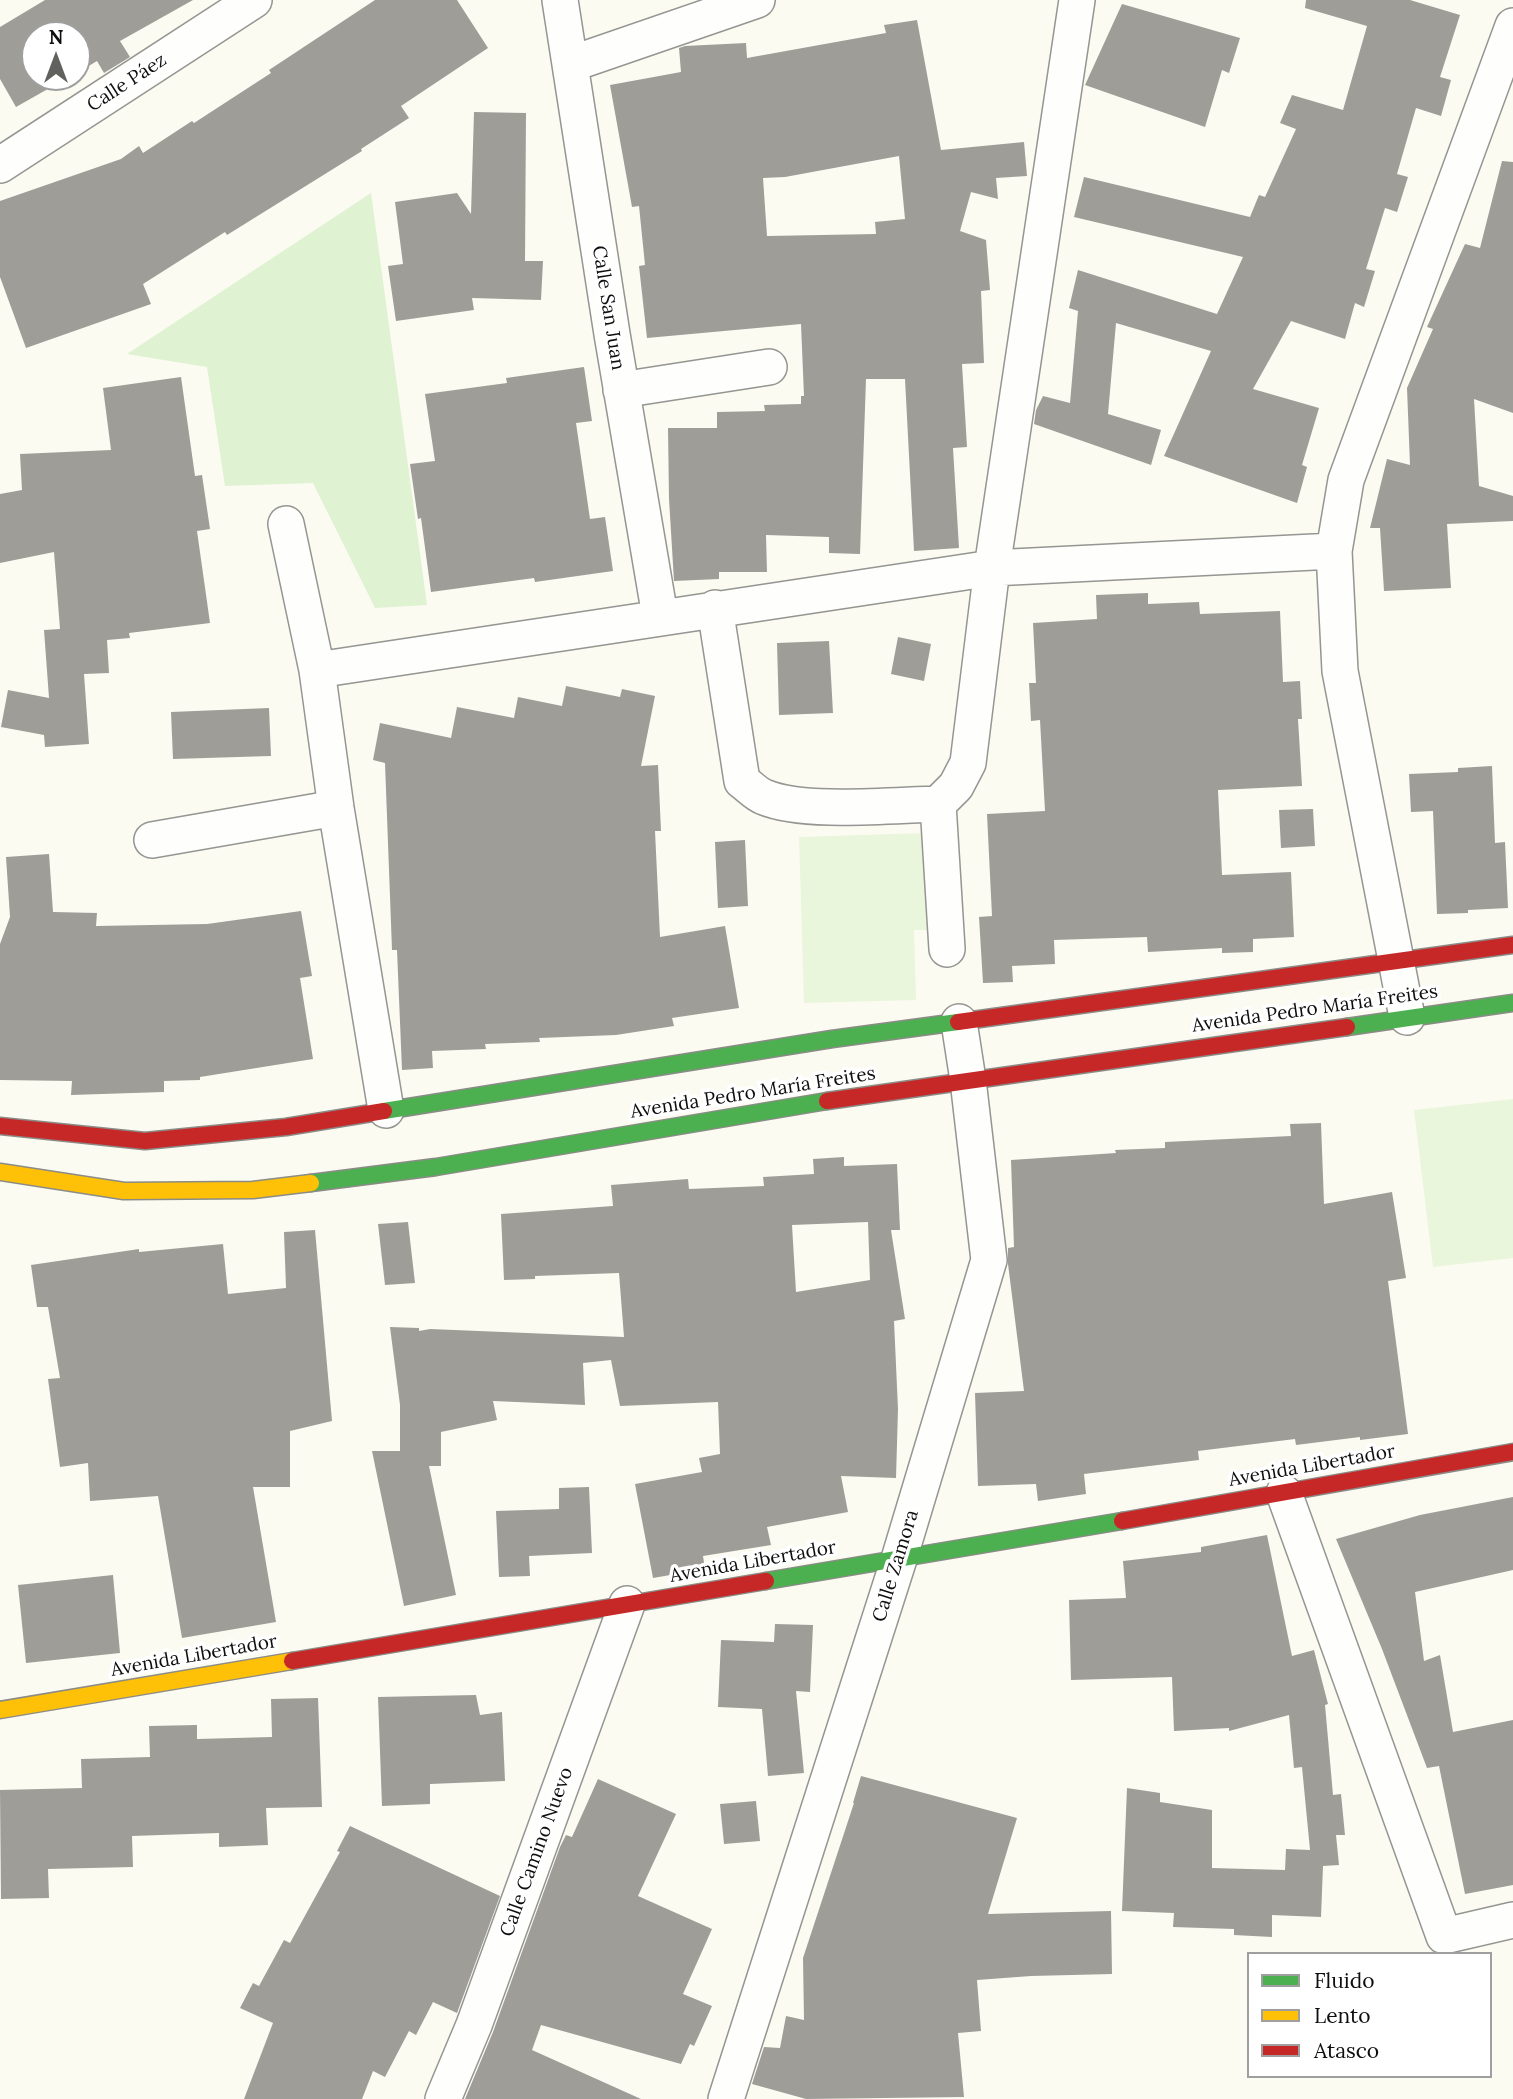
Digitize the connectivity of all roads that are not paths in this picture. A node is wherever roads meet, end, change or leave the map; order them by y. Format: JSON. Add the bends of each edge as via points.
{"nodes":[{"id":1,"x":254,"y":0,"type":"edge"},
{"id":2,"x":560,"y":0,"type":"edge"},
{"id":3,"x":757,"y":0,"type":"edge"},
{"id":4,"x":1077,"y":0,"type":"edge"},
{"id":5,"x":1513,"y":26,"type":"edge"},
{"id":6,"x":571,"y":64,"type":"junction"},
{"id":7,"x":0,"y":165,"type":"edge"},
{"id":8,"x":769,"y":367,"type":"dead end"},
{"id":9,"x":621,"y":390,"type":"junction"},
{"id":10,"x":286,"y":524,"type":"dead end"},
{"id":11,"x":1334,"y":551,"type":"junction"},
{"id":12,"x":992,"y":568,"type":"junction"},
{"id":13,"x":715,"y":608,"type":"junction"},
{"id":14,"x":660,"y":616,"type":"junction"},
{"id":15,"x":317,"y":670,"type":"junction"},
{"id":16,"x":938,"y":804,"type":"junction"},
{"id":17,"x":335,"y":808,"type":"junction"},
{"id":18,"x":152,"y":840,"type":"dead end"},
{"id":19,"x":1513,"y":945,"type":"edge"},
{"id":20,"x":947,"y":949,"type":"dead end"},
{"id":21,"x":1396,"y":961,"type":"junction"},
{"id":22,"x":1513,"y":1003,"type":"edge"},
{"id":23,"x":1407,"y":1017,"type":"junction"},
{"id":24,"x":959,"y":1022,"type":"junction"},
{"id":25,"x":968,"y":1080,"type":"junction"},
{"id":26,"x":386,"y":1110,"type":"junction"},
{"id":27,"x":0,"y":1126,"type":"edge"},
{"id":28,"x":0,"y":1172,"type":"edge"},
{"id":29,"x":1513,"y":1452,"type":"edge"},
{"id":30,"x":1284,"y":1493,"type":"junction"},
{"id":31,"x":899,"y":1559,"type":"junction"},
{"id":32,"x":626,"y":1605,"type":"junction"},
{"id":33,"x":0,"y":1710,"type":"edge"},
{"id":34,"x":1513,"y":1920,"type":"edge"},
{"id":35,"x":443,"y":2099,"type":"edge"},
{"id":36,"x":726,"y":2099,"type":"edge"}],
"edges":[{"from":1,"to":7,"type":"street","name":"Calle Páez"},
{"from":2,"to":6,"type":"street","name":"Calle San Juan"},
{"from":3,"to":6,"type":"street"},
{"from":4,"to":12,"type":"street"},
{"from":5,"to":11,"type":"street","via":[[1346,480]]},
{"from":6,"to":9,"type":"street","name":"Calle San Juan"},
{"from":8,"to":9,"type":"street"},
{"from":9,"to":14,"type":"street","name":"Calle San Juan"},
{"from":10,"to":15,"type":"street"},
{"from":11,"to":12,"type":"street"},
{"from":11,"to":21,"type":"street","via":[[1340,671]]},
{"from":12,"to":13,"type":"street"},
{"from":12,"to":16,"type":"street","via":[[968,763],[956,786]]},
{"from":13,"to":14,"type":"street"},
{"from":13,"to":16,"type":"street","via":[[742,781],[762,796],[783,803]]},
{"from":14,"to":15,"type":"street"},
{"from":15,"to":17,"type":"street"},
{"from":16,"to":20,"type":"street"},
{"from":17,"to":18,"type":"street"},
{"from":17,"to":26,"type":"street"},
{"from":19,"to":21,"type":"street","name":"Avenida Pedro María Freites"},
{"from":21,"to":23,"type":"street"},
{"from":21,"to":24,"type":"street","name":"Avenida Pedro María Freites"},
{"from":22,"to":23,"type":"street","name":"Avenida Pedro María Freites"},
{"from":23,"to":25,"type":"street","name":"Avenida Pedro María Freites"},
{"from":24,"to":25,"type":"street","name":"Calle Zamora"},
{"from":24,"to":26,"type":"street","name":"Avenida Pedro María Freites"},
{"from":25,"to":28,"type":"street","name":"Avenida Pedro María Freites","via":[[436,1167],[253,1190],[124,1191]]},
{"from":25,"to":31,"type":"street","name":"Calle Zamora","via":[[989,1260]]},
{"from":26,"to":27,"type":"street","name":"Avenida Pedro María Freites","via":[[145,1141]]},
{"from":29,"to":30,"type":"street","name":"Avenida Libertador"},
{"from":30,"to":31,"type":"street","name":"Avenida Libertador"},
{"from":30,"to":34,"type":"street","via":[[1444,1936]]},
{"from":31,"to":32,"type":"street","name":"Avenida Libertador"},
{"from":31,"to":36,"type":"street","name":"Calle Zamora"},
{"from":32,"to":33,"type":"street","name":"Avenida Libertador"},
{"from":32,"to":35,"type":"street","name":"Calle Camino Nuevo"}]}
